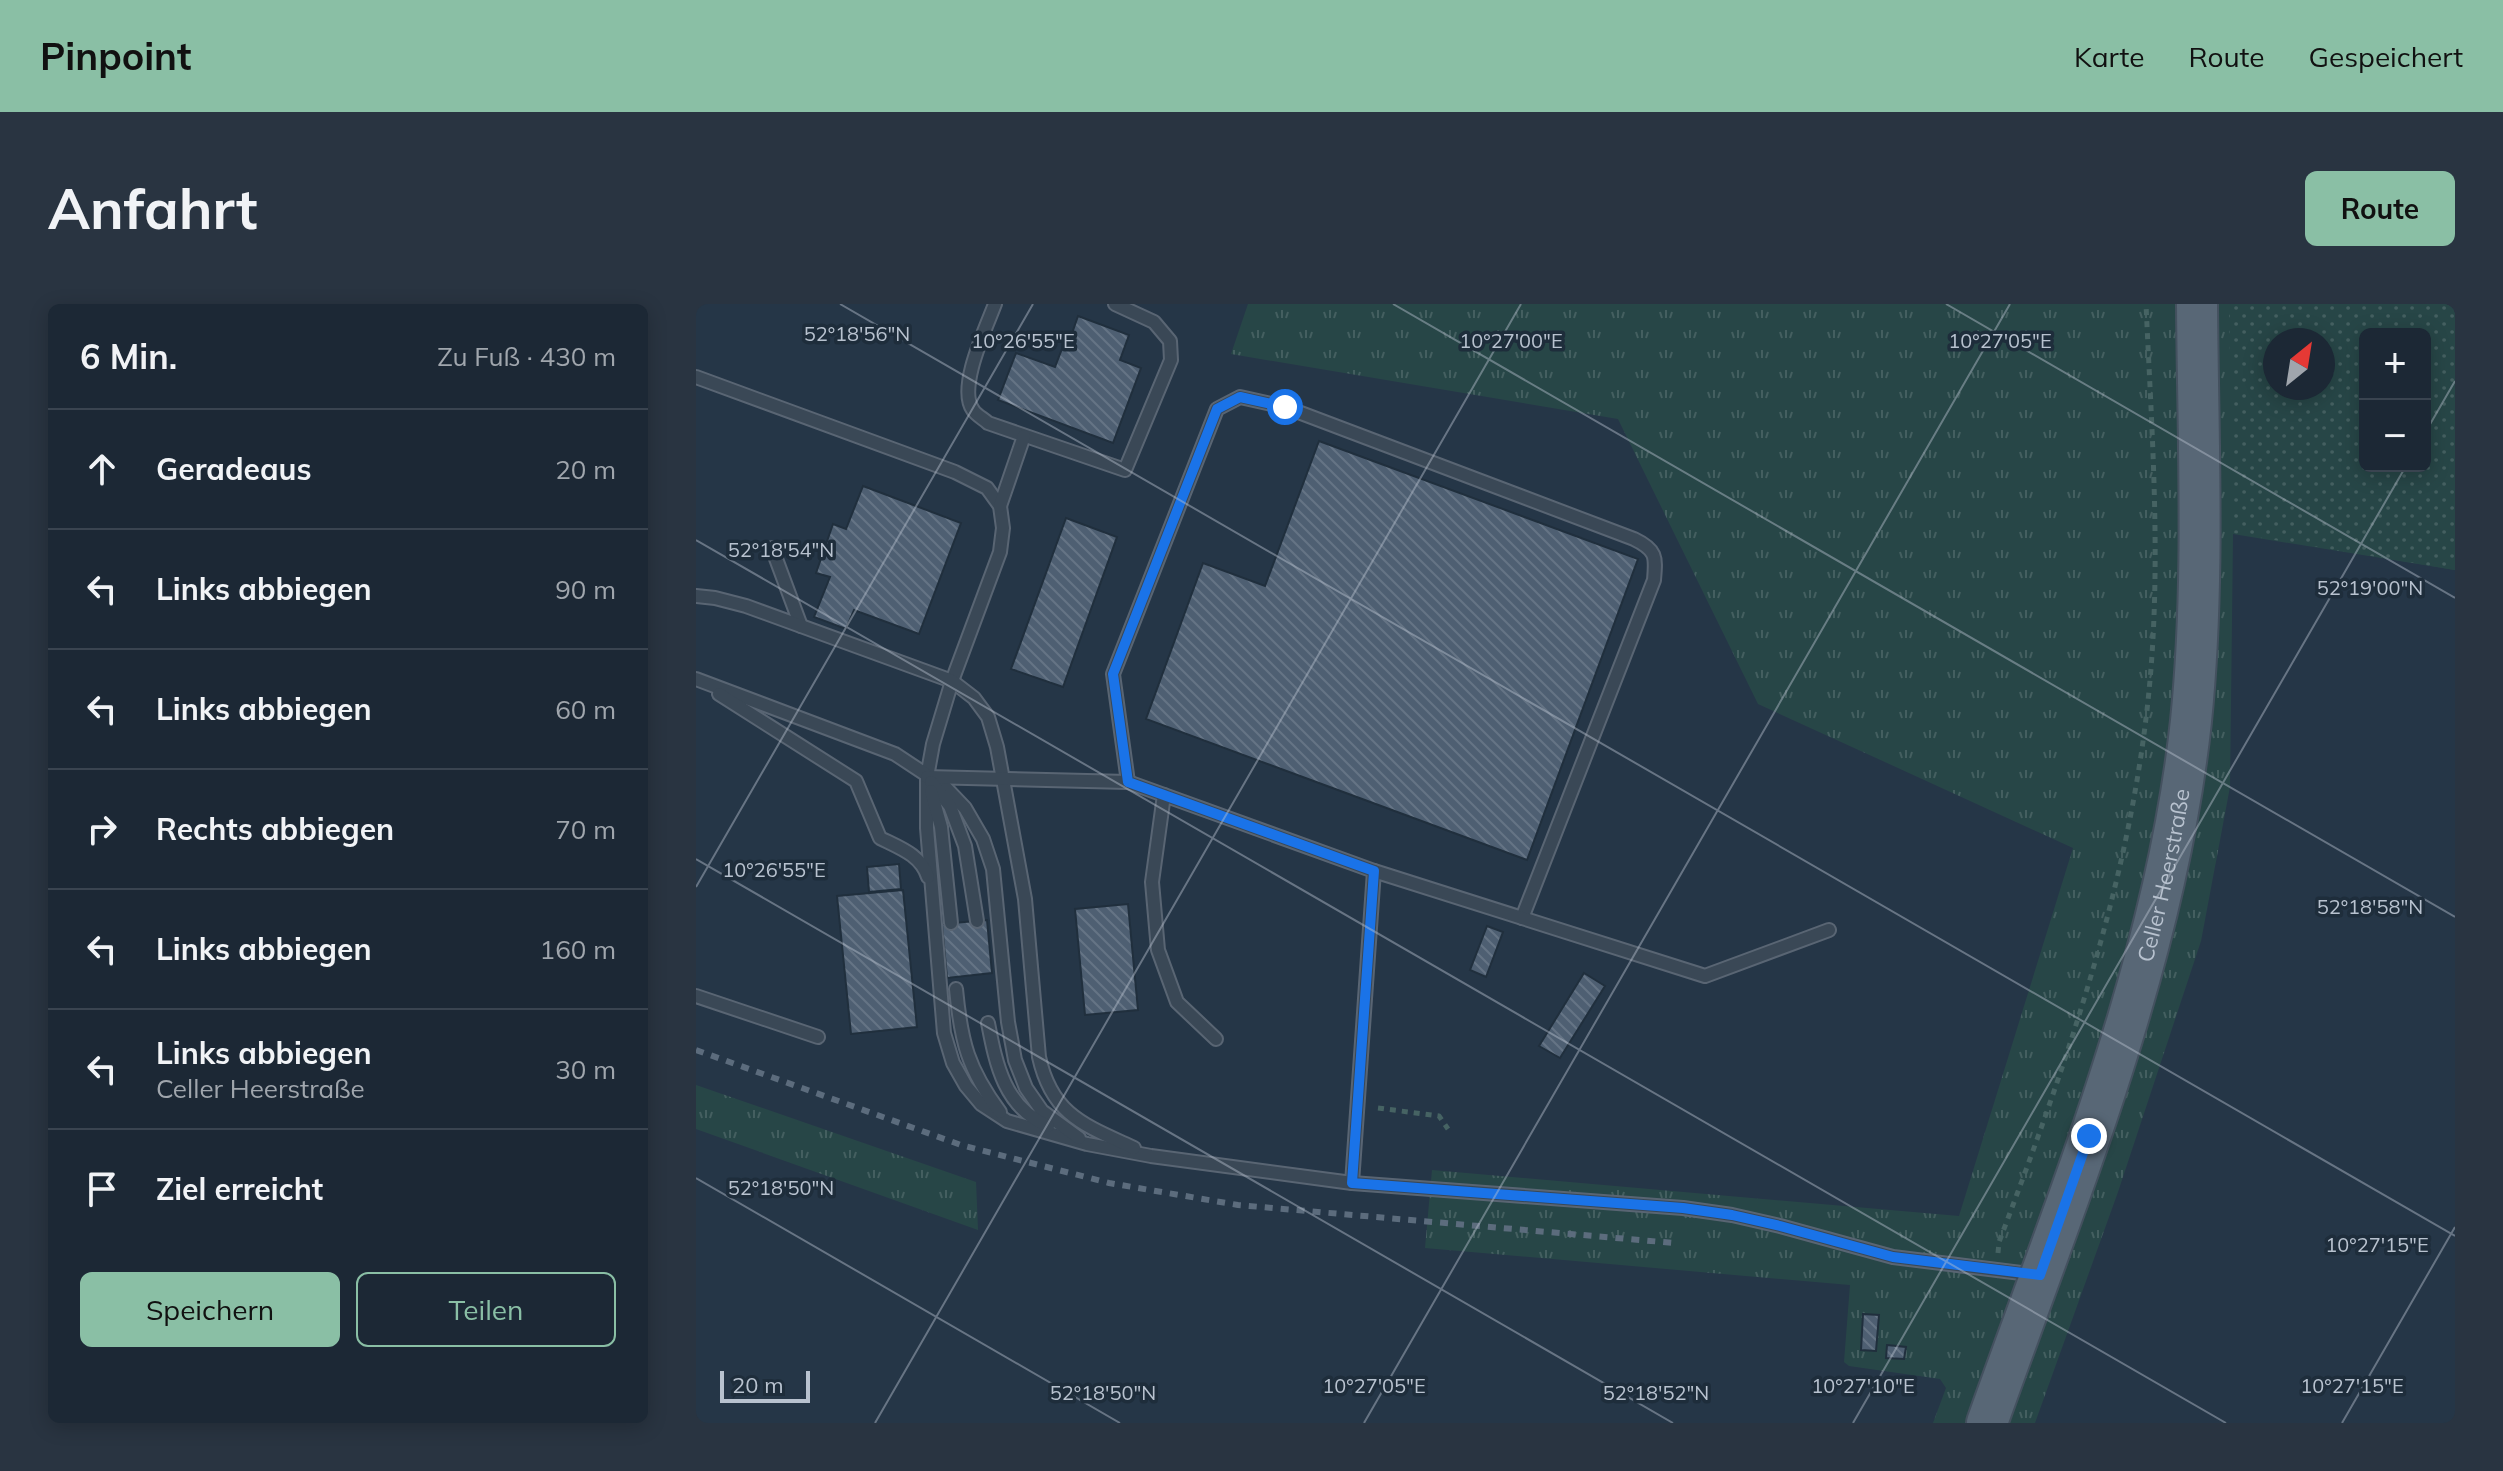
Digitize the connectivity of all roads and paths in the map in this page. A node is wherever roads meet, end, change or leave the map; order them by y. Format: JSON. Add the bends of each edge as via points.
{"nodes":[{"id":1,"x":995,"y":304,"type":"edge"},
{"id":2,"x":1115,"y":304,"type":"edge"},
{"id":3,"x":2146,"y":304,"type":"edge"},
{"id":4,"x":2197,"y":304,"type":"edge"},
{"id":5,"x":696,"y":377,"type":"edge"},
{"id":6,"x":1024,"y":436,"type":"junction"},
{"id":7,"x":1000,"y":506,"type":"junction"},
{"id":8,"x":772,"y":548,"type":"dead end"},
{"id":9,"x":696,"y":596,"type":"edge"},
{"id":10,"x":801,"y":626,"type":"junction"},
{"id":11,"x":696,"y":679,"type":"edge"},
{"id":12,"x":952,"y":681,"type":"junction"},
{"id":13,"x":927,"y":777,"type":"junction"},
{"id":14,"x":1003,"y":779,"type":"junction"},
{"id":15,"x":1128,"y":782,"type":"junction"},
{"id":16,"x":1164,"y":795,"type":"junction"},
{"id":17,"x":1374,"y":871,"type":"junction"},
{"id":18,"x":932,"y":890,"type":"junction"},
{"id":19,"x":1522,"y":918,"type":"junction"},
{"id":20,"x":977,"y":921,"type":"dead end"},
{"id":21,"x":951,"y":923,"type":"dead end"},
{"id":22,"x":1829,"y":930,"type":"dead end"},
{"id":23,"x":956,"y":989,"type":"dead end"},
{"id":24,"x":696,"y":996,"type":"edge"},
{"id":25,"x":988,"y":1023,"type":"dead end"},
{"id":26,"x":818,"y":1037,"type":"dead end"},
{"id":27,"x":1216,"y":1039,"type":"dead end"},
{"id":28,"x":1357,"y":1105,"type":"junction"},
{"id":29,"x":1007,"y":1121,"type":"junction"},
{"id":30,"x":1448,"y":1129,"type":"dead end"},
{"id":31,"x":1087,"y":1144,"type":"junction"},
{"id":32,"x":1151,"y":1156,"type":"junction"},
{"id":33,"x":1352,"y":1183,"type":"junction"},
{"id":34,"x":1996,"y":1269,"type":"junction"},
{"id":35,"x":2040,"y":1275,"type":"junction"},
{"id":36,"x":1987,"y":1423,"type":"edge"}],
"edges":[{"from":1,"to":6,"type":"lane","via":[[969,376],[968,397],[973,411],[988,423]]},
{"from":2,"to":6,"type":"lane","via":[[1154,322],[1170,341],[1171,360],[1125,470]]},
{"from":3,"to":34,"type":"path","via":[[2155,577],[2149,687],[2131,817],[2095,968],[1999,1242]]},
{"from":4,"to":35,"type":"main road","name":"Celler Heerstraße","via":[[2197,639],[2180,794],[2132,1004]]},
{"from":5,"to":7,"type":"lane","via":[[955,472],[987,488]]},
{"from":6,"to":7,"type":"lane"},
{"from":7,"to":12,"type":"lane","via":[[1000,552]]},
{"from":8,"to":10,"type":"lane"},
{"from":9,"to":10,"type":"lane","via":[[746,606]]},
{"from":10,"to":12,"type":"lane"},
{"from":11,"to":13,"type":"lane","via":[[895,754]]},
{"from":11,"to":18,"type":"lane","via":[[856,781],[880,838],[925,866]]},
{"from":12,"to":13,"type":"lane"},
{"from":12,"to":14,"type":"lane","via":[[988,717]]},
{"from":13,"to":14,"type":"lane"},
{"from":13,"to":18,"type":"lane"},
{"from":13,"to":20,"type":"lane","via":[[950,806],[965,846]]},
{"from":13,"to":21,"type":"lane","via":[[941,827]]},
{"from":13,"to":31,"type":"lane","via":[[965,808],[993,869],[1008,1022],[1026,1088],[1042,1111]]},
{"from":14,"to":15,"type":"lane"},
{"from":14,"to":32,"type":"lane","via":[[1025,899],[1044,1078],[1072,1116]]},
{"from":15,"to":16,"type":"lane"},
{"from":15,"to":19,"type":"lane","via":[[1113,674],[1217,409],[1240,397],[1285,407],[1634,539],[1648,545],[1656,559],[1654,580]]},
{"from":16,"to":17,"type":"lane"},
{"from":16,"to":27,"type":"lane","via":[[1152,882],[1158,950],[1177,1002]]},
{"from":17,"to":19,"type":"lane"},
{"from":17,"to":28,"type":"lane"},
{"from":18,"to":29,"type":"lane","via":[[944,1033],[953,1063],[981,1104]]},
{"from":19,"to":22,"type":"lane","via":[[1705,976]]},
{"from":23,"to":29,"type":"lane","via":[[968,1057]]},
{"from":24,"to":26,"type":"lane"},
{"from":25,"to":31,"type":"lane","via":[[996,1066],[1010,1096],[1039,1123]]},
{"from":28,"to":30,"type":"path","via":[[1439,1116]]},
{"from":28,"to":33,"type":"lane"},
{"from":29,"to":31,"type":"lane"},
{"from":31,"to":32,"type":"lane"},
{"from":32,"to":33,"type":"lane"},
{"from":33,"to":34,"type":"lane","via":[[1683,1208],[1780,1226],[1893,1257]]},
{"from":34,"to":35,"type":"lane"},
{"from":35,"to":36,"type":"main road","name":"Celler Heerstraße"}]}
